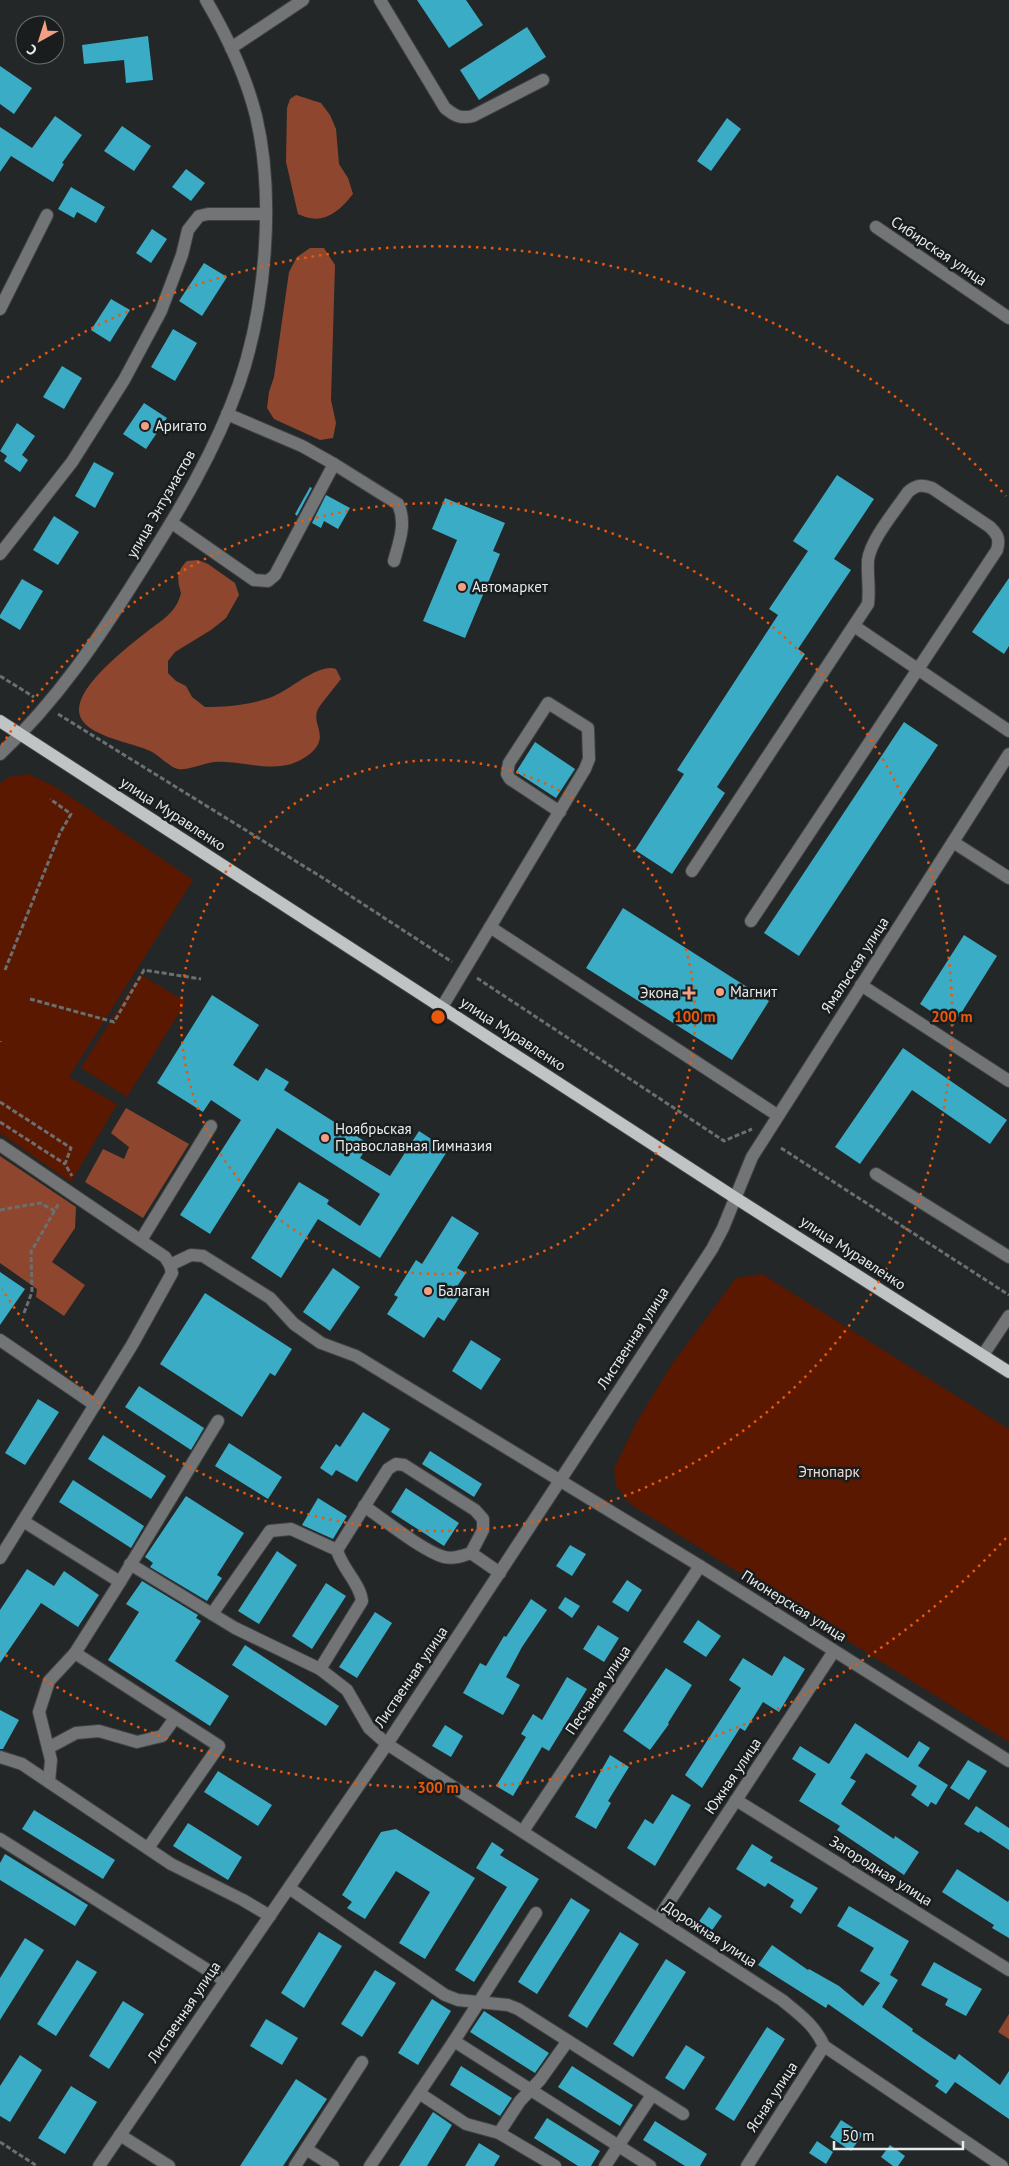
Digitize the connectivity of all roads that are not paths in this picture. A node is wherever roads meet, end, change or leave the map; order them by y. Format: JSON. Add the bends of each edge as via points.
{"nodes":[{"id":1,"x":206,"y":0,"type":"edge"},
{"id":2,"x":303,"y":0,"type":"edge"},
{"id":3,"x":380,"y":0,"type":"edge"},
{"id":4,"x":231,"y":48,"type":"junction"},
{"id":5,"x":544,"y":80,"type":"dead end"},
{"id":6,"x":266,"y":214,"type":"junction"},
{"id":7,"x":47,"y":215,"type":"dead end"},
{"id":8,"x":876,"y":227,"type":"dead end"},
{"id":9,"x":0,"y":309,"type":"edge"},
{"id":10,"x":1009,"y":318,"type":"edge"},
{"id":11,"x":227,"y":414,"type":"junction"},
{"id":12,"x":334,"y":464,"type":"junction"},
{"id":13,"x":172,"y":523,"type":"junction"},
{"id":14,"x":0,"y":554,"type":"edge"},
{"id":15,"x":394,"y":561,"type":"dead end"},
{"id":16,"x":854,"y":626,"type":"junction"},
{"id":17,"x":918,"y":669,"type":"junction"},
{"id":18,"x":0,"y":721,"type":"edge"},
{"id":19,"x":1009,"y":731,"type":"edge"},
{"id":20,"x":21,"y":735,"type":"junction"},
{"id":21,"x":0,"y":754,"type":"edge"},
{"id":22,"x":1007,"y":762,"type":"edge"},
{"id":23,"x":560,"y":812,"type":"junction"},
{"id":24,"x":953,"y":842,"type":"junction"},
{"id":25,"x":692,"y":871,"type":"dead end"},
{"id":26,"x":1009,"y":878,"type":"edge"},
{"id":27,"x":751,"y":921,"type":"dead end"},
{"id":28,"x":490,"y":927,"type":"junction"},
{"id":29,"x":861,"y":985,"type":"junction"},
{"id":30,"x":442,"y":1007,"type":"junction"},
{"id":31,"x":1009,"y":1081,"type":"edge"},
{"id":32,"x":778,"y":1115,"type":"junction"},
{"id":33,"x":211,"y":1126,"type":"dead end"},
{"id":34,"x":0,"y":1145,"type":"edge"},
{"id":35,"x":876,"y":1174,"type":"dead end"},
{"id":36,"x":734,"y":1197,"type":"junction"},
{"id":37,"x":141,"y":1240,"type":"junction"},
{"id":38,"x":1009,"y":1257,"type":"edge"},
{"id":39,"x":170,"y":1265,"type":"junction"},
{"id":40,"x":1009,"y":1316,"type":"edge"},
{"id":41,"x":0,"y":1340,"type":"edge"},
{"id":42,"x":983,"y":1355,"type":"junction"},
{"id":43,"x":1009,"y":1372,"type":"edge"},
{"id":44,"x":95,"y":1405,"type":"junction"},
{"id":45,"x":218,"y":1420,"type":"dead end"},
{"id":46,"x":560,"y":1480,"type":"junction"},
{"id":47,"x":364,"y":1506,"type":"junction"},
{"id":48,"x":23,"y":1521,"type":"junction"},
{"id":49,"x":337,"y":1550,"type":"junction"},
{"id":50,"x":471,"y":1553,"type":"junction"},
{"id":51,"x":0,"y":1558,"type":"edge"},
{"id":52,"x":130,"y":1564,"type":"junction"},
{"id":53,"x":700,"y":1566,"type":"junction"},
{"id":54,"x":500,"y":1574,"type":"junction"},
{"id":55,"x":120,"y":1582,"type":"junction"},
{"id":56,"x":212,"y":1614,"type":"junction"},
{"id":57,"x":834,"y":1651,"type":"junction"},
{"id":58,"x":75,"y":1653,"type":"junction"},
{"id":59,"x":320,"y":1669,"type":"junction"},
{"id":60,"x":175,"y":1718,"type":"junction"},
{"id":61,"x":387,"y":1744,"type":"junction"},
{"id":62,"x":48,"y":1748,"type":"junction"},
{"id":63,"x":0,"y":1757,"type":"edge"},
{"id":64,"x":1009,"y":1761,"type":"edge"},
{"id":65,"x":49,"y":1782,"type":"junction"},
{"id":66,"x":736,"y":1800,"type":"junction"},
{"id":67,"x":523,"y":1831,"type":"junction"},
{"id":68,"x":0,"y":1839,"type":"edge"},
{"id":69,"x":148,"y":1848,"type":"junction"},
{"id":70,"x":289,"y":1888,"type":"junction"},
{"id":71,"x":536,"y":1913,"type":"dead end"},
{"id":72,"x":270,"y":1916,"type":"junction"},
{"id":73,"x":658,"y":1919,"type":"junction"},
{"id":74,"x":1009,"y":1970,"type":"edge"},
{"id":75,"x":225,"y":1981,"type":"junction"},
{"id":76,"x":477,"y":2003,"type":"junction"},
{"id":77,"x":454,"y":2041,"type":"junction"},
{"id":78,"x":567,"y":2042,"type":"junction"},
{"id":79,"x":824,"y":2046,"type":"junction"},
{"id":80,"x":362,"y":2062,"type":"dead end"},
{"id":81,"x":531,"y":2090,"type":"junction"},
{"id":82,"x":419,"y":2093,"type":"junction"},
{"id":83,"x":652,"y":2095,"type":"junction"},
{"id":84,"x":683,"y":2114,"type":"dead end"},
{"id":85,"x":499,"y":2133,"type":"junction"},
{"id":86,"x":120,"y":2135,"type":"junction"},
{"id":87,"x":618,"y":2146,"type":"junction"},
{"id":88,"x":306,"y":2149,"type":"junction"},
{"id":89,"x":99,"y":2166,"type":"edge"},
{"id":90,"x":169,"y":2166,"type":"edge"},
{"id":91,"x":295,"y":2166,"type":"edge"},
{"id":92,"x":333,"y":2166,"type":"edge"},
{"id":93,"x":370,"y":2166,"type":"edge"},
{"id":94,"x":555,"y":2166,"type":"edge"},
{"id":95,"x":605,"y":2166,"type":"edge"},
{"id":96,"x":650,"y":2166,"type":"edge"},
{"id":97,"x":747,"y":2166,"type":"edge"},
{"id":98,"x":1002,"y":2166,"type":"edge"}],
"edges":[{"from":1,"to":4,"type":"street","name":"улица Энтузиастов"},
{"from":2,"to":4,"type":"street"},
{"from":3,"to":5,"type":"street","via":[[445,108],[454,116],[473,116]]},
{"from":4,"to":6,"type":"street","name":"улица Энтузиастов","via":[[256,117]]},
{"from":6,"to":11,"type":"street","name":"улица Энтузиастов","via":[[256,313],[244,366]]},
{"from":6,"to":14,"type":"street","via":[[208,214],[193,221],[161,310],[124,380],[72,462]]},
{"from":7,"to":9,"type":"street"},
{"from":8,"to":10,"type":"street","name":"Сибирская улица"},
{"from":11,"to":12,"type":"street","via":[[302,446]]},
{"from":11,"to":13,"type":"street","name":"улица Энтузиастов"},
{"from":12,"to":13,"type":"street","via":[[275,575],[268,580],[254,580]]},
{"from":12,"to":15,"type":"street","via":[[398,504],[403,525]]},
{"from":13,"to":20,"type":"street","name":"улица Энтузиастов","via":[[47,706]]},
{"from":16,"to":17,"type":"street"},
{"from":16,"to":17,"type":"street","via":[[868,604],[871,547],[914,486],[923,484],[932,488],[990,527],[1000,541]]},
{"from":16,"to":25,"type":"street"},
{"from":17,"to":19,"type":"street"},
{"from":17,"to":27,"type":"street"},
{"from":18,"to":20,"type":"main road","name":"улица Муравленко"},
{"from":20,"to":21,"type":"street","name":"улица Энтузиастов"},
{"from":20,"to":30,"type":"main road","name":"улица Муравленко"},
{"from":22,"to":24,"type":"street","name":"Ямальская улица"},
{"from":23,"to":23,"type":"street","via":[[507,774],[509,764],[548,704],[588,728],[589,759]]},
{"from":23,"to":28,"type":"street"},
{"from":24,"to":26,"type":"street"},
{"from":24,"to":29,"type":"street","name":"Ямальская улица"},
{"from":28,"to":30,"type":"street"},
{"from":28,"to":32,"type":"street"},
{"from":29,"to":31,"type":"street"},
{"from":29,"to":32,"type":"street","name":"Ямальская улица"},
{"from":30,"to":36,"type":"main road","name":"улица Муравленко"},
{"from":32,"to":36,"type":"street","name":"Ямальская улица","via":[[752,1157]]},
{"from":33,"to":37,"type":"street"},
{"from":34,"to":37,"type":"street"},
{"from":35,"to":38,"type":"street"},
{"from":36,"to":42,"type":"main road","name":"улица Муравленко"},
{"from":36,"to":46,"type":"street","name":"Лиственная улица","via":[[712,1249]]},
{"from":37,"to":39,"type":"street","via":[[165,1257]]},
{"from":39,"to":44,"type":"street","via":[[172,1273],[168,1283]]},
{"from":39,"to":46,"type":"street","name":"Пионерская улица","via":[[191,1255],[203,1256],[270,1298],[294,1324],[321,1343],[356,1356]]},
{"from":40,"to":42,"type":"street"},
{"from":41,"to":44,"type":"street"},
{"from":42,"to":43,"type":"main road","name":"улица Муравленко"},
{"from":44,"to":48,"type":"street"},
{"from":45,"to":52,"type":"street"},
{"from":46,"to":53,"type":"street","name":"Пионерская улица"},
{"from":46,"to":54,"type":"street","name":"Лиственная улица"},
{"from":47,"to":49,"type":"street"},
{"from":47,"to":50,"type":"street","via":[[444,1557],[456,1558]]},
{"from":47,"to":50,"type":"street","via":[[388,1469],[396,1464],[404,1465],[475,1510],[483,1519],[483,1530]]},
{"from":48,"to":51,"type":"street"},
{"from":48,"to":55,"type":"street"},
{"from":49,"to":56,"type":"street","via":[[291,1529],[270,1531]]},
{"from":49,"to":59,"type":"street","via":[[362,1601]]},
{"from":50,"to":54,"type":"street"},
{"from":52,"to":55,"type":"street"},
{"from":52,"to":56,"type":"street","name":"Дорожная улица"},
{"from":53,"to":57,"type":"street","name":"Пионерская улица"},
{"from":53,"to":67,"type":"street","name":"Песчаная улица"},
{"from":54,"to":61,"type":"street","name":"Лиственная улица"},
{"from":55,"to":58,"type":"street"},
{"from":56,"to":59,"type":"street","name":"Дорожная улица"},
{"from":57,"to":64,"type":"street","name":"Пионерская улица"},
{"from":57,"to":66,"type":"street","name":"Южная улица"},
{"from":58,"to":60,"type":"street"},
{"from":58,"to":62,"type":"street","via":[[49,1681],[39,1712]]},
{"from":59,"to":61,"type":"street","name":"Дорожная улица","via":[[347,1690],[369,1728]]},
{"from":60,"to":62,"type":"street","via":[[162,1736],[137,1742],[99,1731],[76,1733]]},
{"from":60,"to":69,"type":"street","via":[[219,1746]]},
{"from":61,"to":67,"type":"street","name":"Дорожная улица"},
{"from":61,"to":70,"type":"street","name":"Лиственная улица"},
{"from":62,"to":65,"type":"street","via":[[51,1760]]},
{"from":63,"to":65,"type":"street","via":[[22,1764]]},
{"from":65,"to":69,"type":"street"},
{"from":66,"to":73,"type":"street","name":"Южная улица"},
{"from":66,"to":74,"type":"street","name":"Загородная улица"},
{"from":67,"to":73,"type":"street","name":"Дорожная улица"},
{"from":68,"to":75,"type":"street"},
{"from":69,"to":72,"type":"street","via":[[171,1864]]},
{"from":70,"to":72,"type":"street","name":"Лиственная улица"},
{"from":70,"to":76,"type":"street","via":[[445,1995]]},
{"from":71,"to":76,"type":"street"},
{"from":72,"to":75,"type":"street","name":"Лиственная улица"},
{"from":73,"to":79,"type":"street","name":"Дорожная улица","via":[[788,2005],[806,2019]]},
{"from":75,"to":86,"type":"street","name":"Лиственная улица"},
{"from":76,"to":77,"type":"street"},
{"from":76,"to":78,"type":"street","via":[[508,2005],[518,2009]]},
{"from":77,"to":81,"type":"street"},
{"from":77,"to":82,"type":"street"},
{"from":78,"to":81,"type":"street"},
{"from":78,"to":83,"type":"street"},
{"from":79,"to":97,"type":"street","name":"Ясная улица"},
{"from":79,"to":98,"type":"street","name":"Дорожная улица"},
{"from":80,"to":88,"type":"street"},
{"from":81,"to":85,"type":"street"},
{"from":81,"to":87,"type":"street"},
{"from":82,"to":85,"type":"street","via":[[466,2124]]},
{"from":82,"to":93,"type":"street"},
{"from":83,"to":84,"type":"street"},
{"from":83,"to":87,"type":"street"},
{"from":85,"to":94,"type":"street"},
{"from":86,"to":89,"type":"street","name":"Лиственная улица"},
{"from":86,"to":90,"type":"street"},
{"from":87,"to":95,"type":"street"},
{"from":87,"to":96,"type":"street"},
{"from":88,"to":91,"type":"street"},
{"from":88,"to":92,"type":"street"}]}
